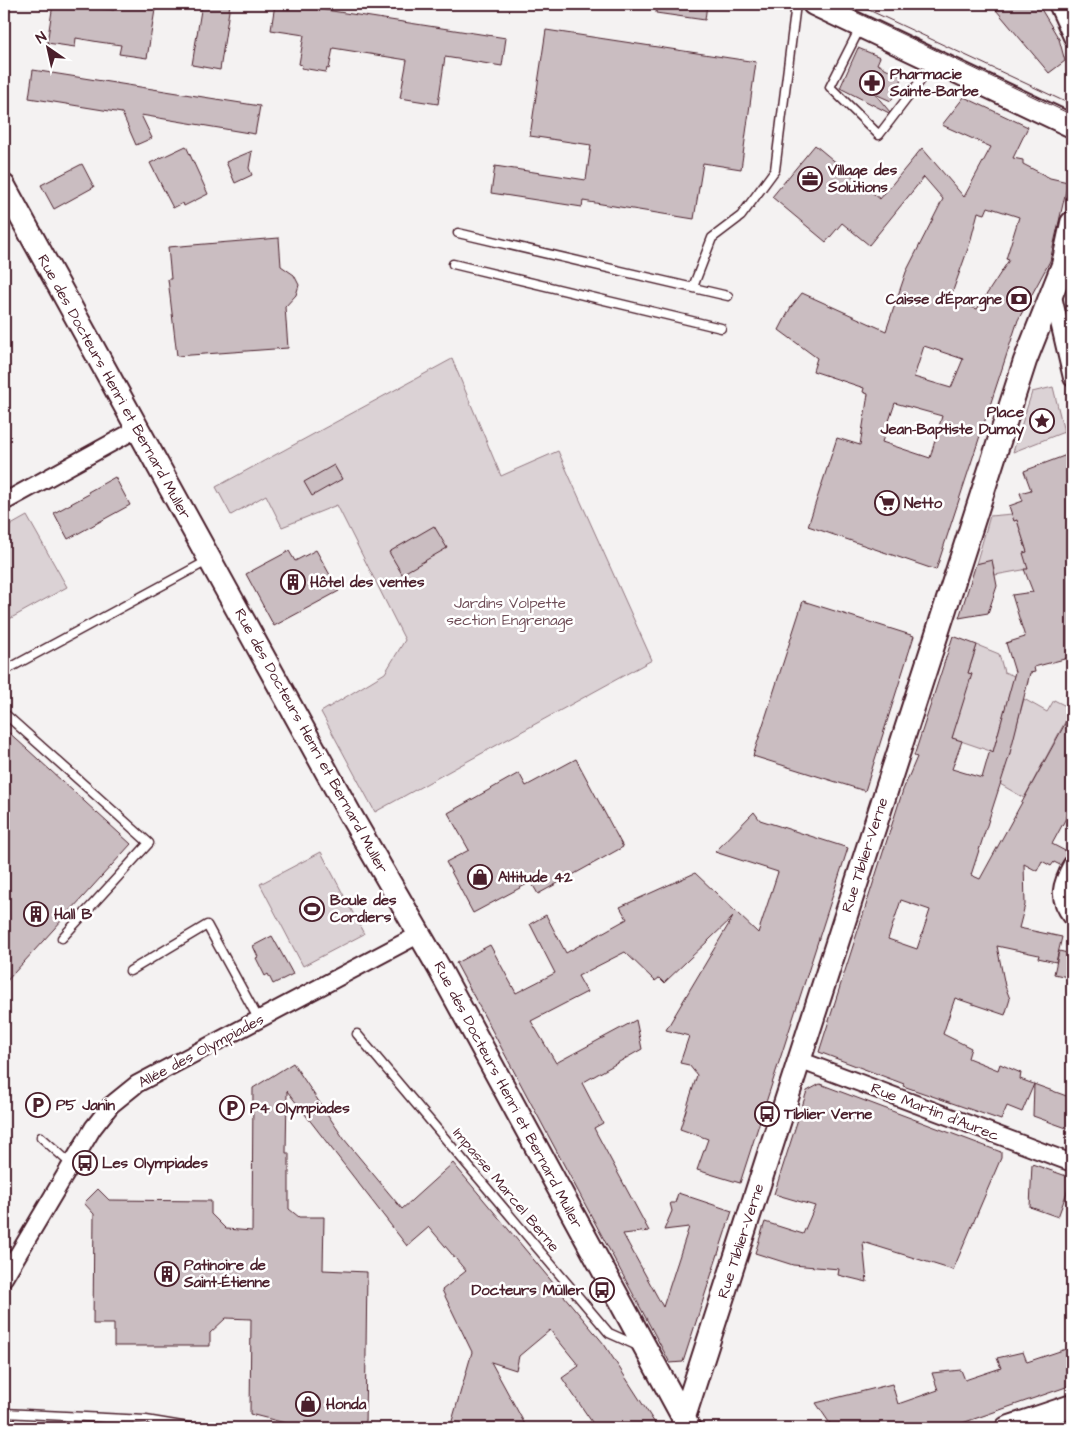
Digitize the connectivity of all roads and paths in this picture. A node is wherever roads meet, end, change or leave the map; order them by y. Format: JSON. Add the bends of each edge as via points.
{"nodes":[{"id":1,"x":796,"y":4,"type":"edge"},
{"id":2,"x":814,"y":4,"type":"edge"},
{"id":3,"x":1057,"y":4,"type":"edge"},
{"id":4,"x":861,"y":26,"type":"junction"},
{"id":5,"x":1072,"y":37,"type":"edge"},
{"id":6,"x":936,"y":62,"type":"junction"},
{"id":7,"x":1072,"y":126,"type":"edge"},
{"id":8,"x":4,"y":186,"type":"edge"},
{"id":9,"x":1072,"y":223,"type":"edge"},
{"id":10,"x":458,"y":233,"type":"dead end"},
{"id":11,"x":453,"y":264,"type":"dead end"},
{"id":12,"x":693,"y":288,"type":"junction"},
{"id":13,"x":1052,"y":292,"type":"junction"},
{"id":14,"x":728,"y":296,"type":"dead end"},
{"id":15,"x":721,"y":328,"type":"dead end"},
{"id":16,"x":1072,"y":378,"type":"edge"},
{"id":17,"x":138,"y":429,"type":"junction"},
{"id":18,"x":4,"y":502,"type":"edge"},
{"id":19,"x":211,"y":559,"type":"junction"},
{"id":20,"x":4,"y":671,"type":"edge"},
{"id":21,"x":4,"y":712,"type":"edge"},
{"id":22,"x":1072,"y":864,"type":"edge"},
{"id":23,"x":1072,"y":917,"type":"edge"},
{"id":24,"x":420,"y":934,"type":"junction"},
{"id":25,"x":62,"y":938,"type":"dead end"},
{"id":26,"x":130,"y":971,"type":"dead end"},
{"id":27,"x":259,"y":1020,"type":"junction"},
{"id":28,"x":357,"y":1034,"type":"dead end"},
{"id":29,"x":799,"y":1060,"type":"junction"},
{"id":30,"x":41,"y":1137,"type":"dead end"},
{"id":31,"x":1072,"y":1163,"type":"edge"},
{"id":32,"x":71,"y":1164,"type":"junction"},
{"id":33,"x":4,"y":1278,"type":"edge"},
{"id":34,"x":645,"y":1349,"type":"junction"},
{"id":35,"x":1072,"y":1406,"type":"edge"},
{"id":36,"x":4,"y":1413,"type":"edge"},
{"id":37,"x":686,"y":1424,"type":"edge"},
{"id":38,"x":194,"y":1428,"type":"edge"},
{"id":39,"x":1007,"y":1428,"type":"edge"}],
"edges":[{"from":1,"to":12,"type":"lane","via":[[775,170],[741,216],[712,238]]},
{"from":2,"to":4,"type":"main road"},
{"from":3,"to":5,"type":"street"},
{"from":4,"to":6,"type":"main road"},
{"from":4,"to":6,"type":"lane","via":[[830,88],[879,135]]},
{"from":6,"to":7,"type":"main road"},
{"from":8,"to":17,"type":"main road","name":"Rue des Docteurs Henri et Bernard Muller"},
{"from":9,"to":13,"type":"main road","name":"Rue Tiblier-Verne","via":[[1063,265]]},
{"from":10,"to":12,"type":"lane"},
{"from":11,"to":15,"type":"lane"},
{"from":12,"to":14,"type":"lane"},
{"from":13,"to":16,"type":"street"},
{"from":13,"to":29,"type":"main road","name":"Rue Tiblier-Verne","via":[[1025,361]]},
{"from":17,"to":18,"type":"street"},
{"from":17,"to":19,"type":"main road","name":"Rue des Docteurs Henri et Bernard Muller"},
{"from":19,"to":20,"type":"lane"},
{"from":19,"to":24,"type":"main road","name":"Rue des Docteurs Henri et Bernard Muller","via":[[346,808]]},
{"from":21,"to":25,"type":"lane","via":[[149,843]]},
{"from":22,"to":23,"type":"street","via":[[1063,881],[1062,904]]},
{"from":24,"to":27,"type":"street","name":"Allée des Olympiades"},
{"from":24,"to":34,"type":"main road","name":"Rue des Docteurs Henri et Bernard Muller"},
{"from":26,"to":27,"type":"lane","via":[[208,925]]},
{"from":27,"to":32,"type":"street","name":"Allée des Olympiades","via":[[137,1084],[111,1105]]},
{"from":28,"to":34,"type":"lane","name":"Impasse Marcel Berne","via":[[609,1332]]},
{"from":29,"to":31,"type":"street","name":"Rue Martin d'Aurec"},
{"from":29,"to":37,"type":"main road","name":"Rue Tiblier-Verne"},
{"from":30,"to":32,"type":"lane"},
{"from":32,"to":33,"type":"street","name":"Allée des Olympiades"},
{"from":34,"to":37,"type":"main road","name":"Rue des Docteurs Henri et Bernard Muller"},
{"from":35,"to":39,"type":"main road"},
{"from":36,"to":38,"type":"lane","via":[[146,1420]]}]}
